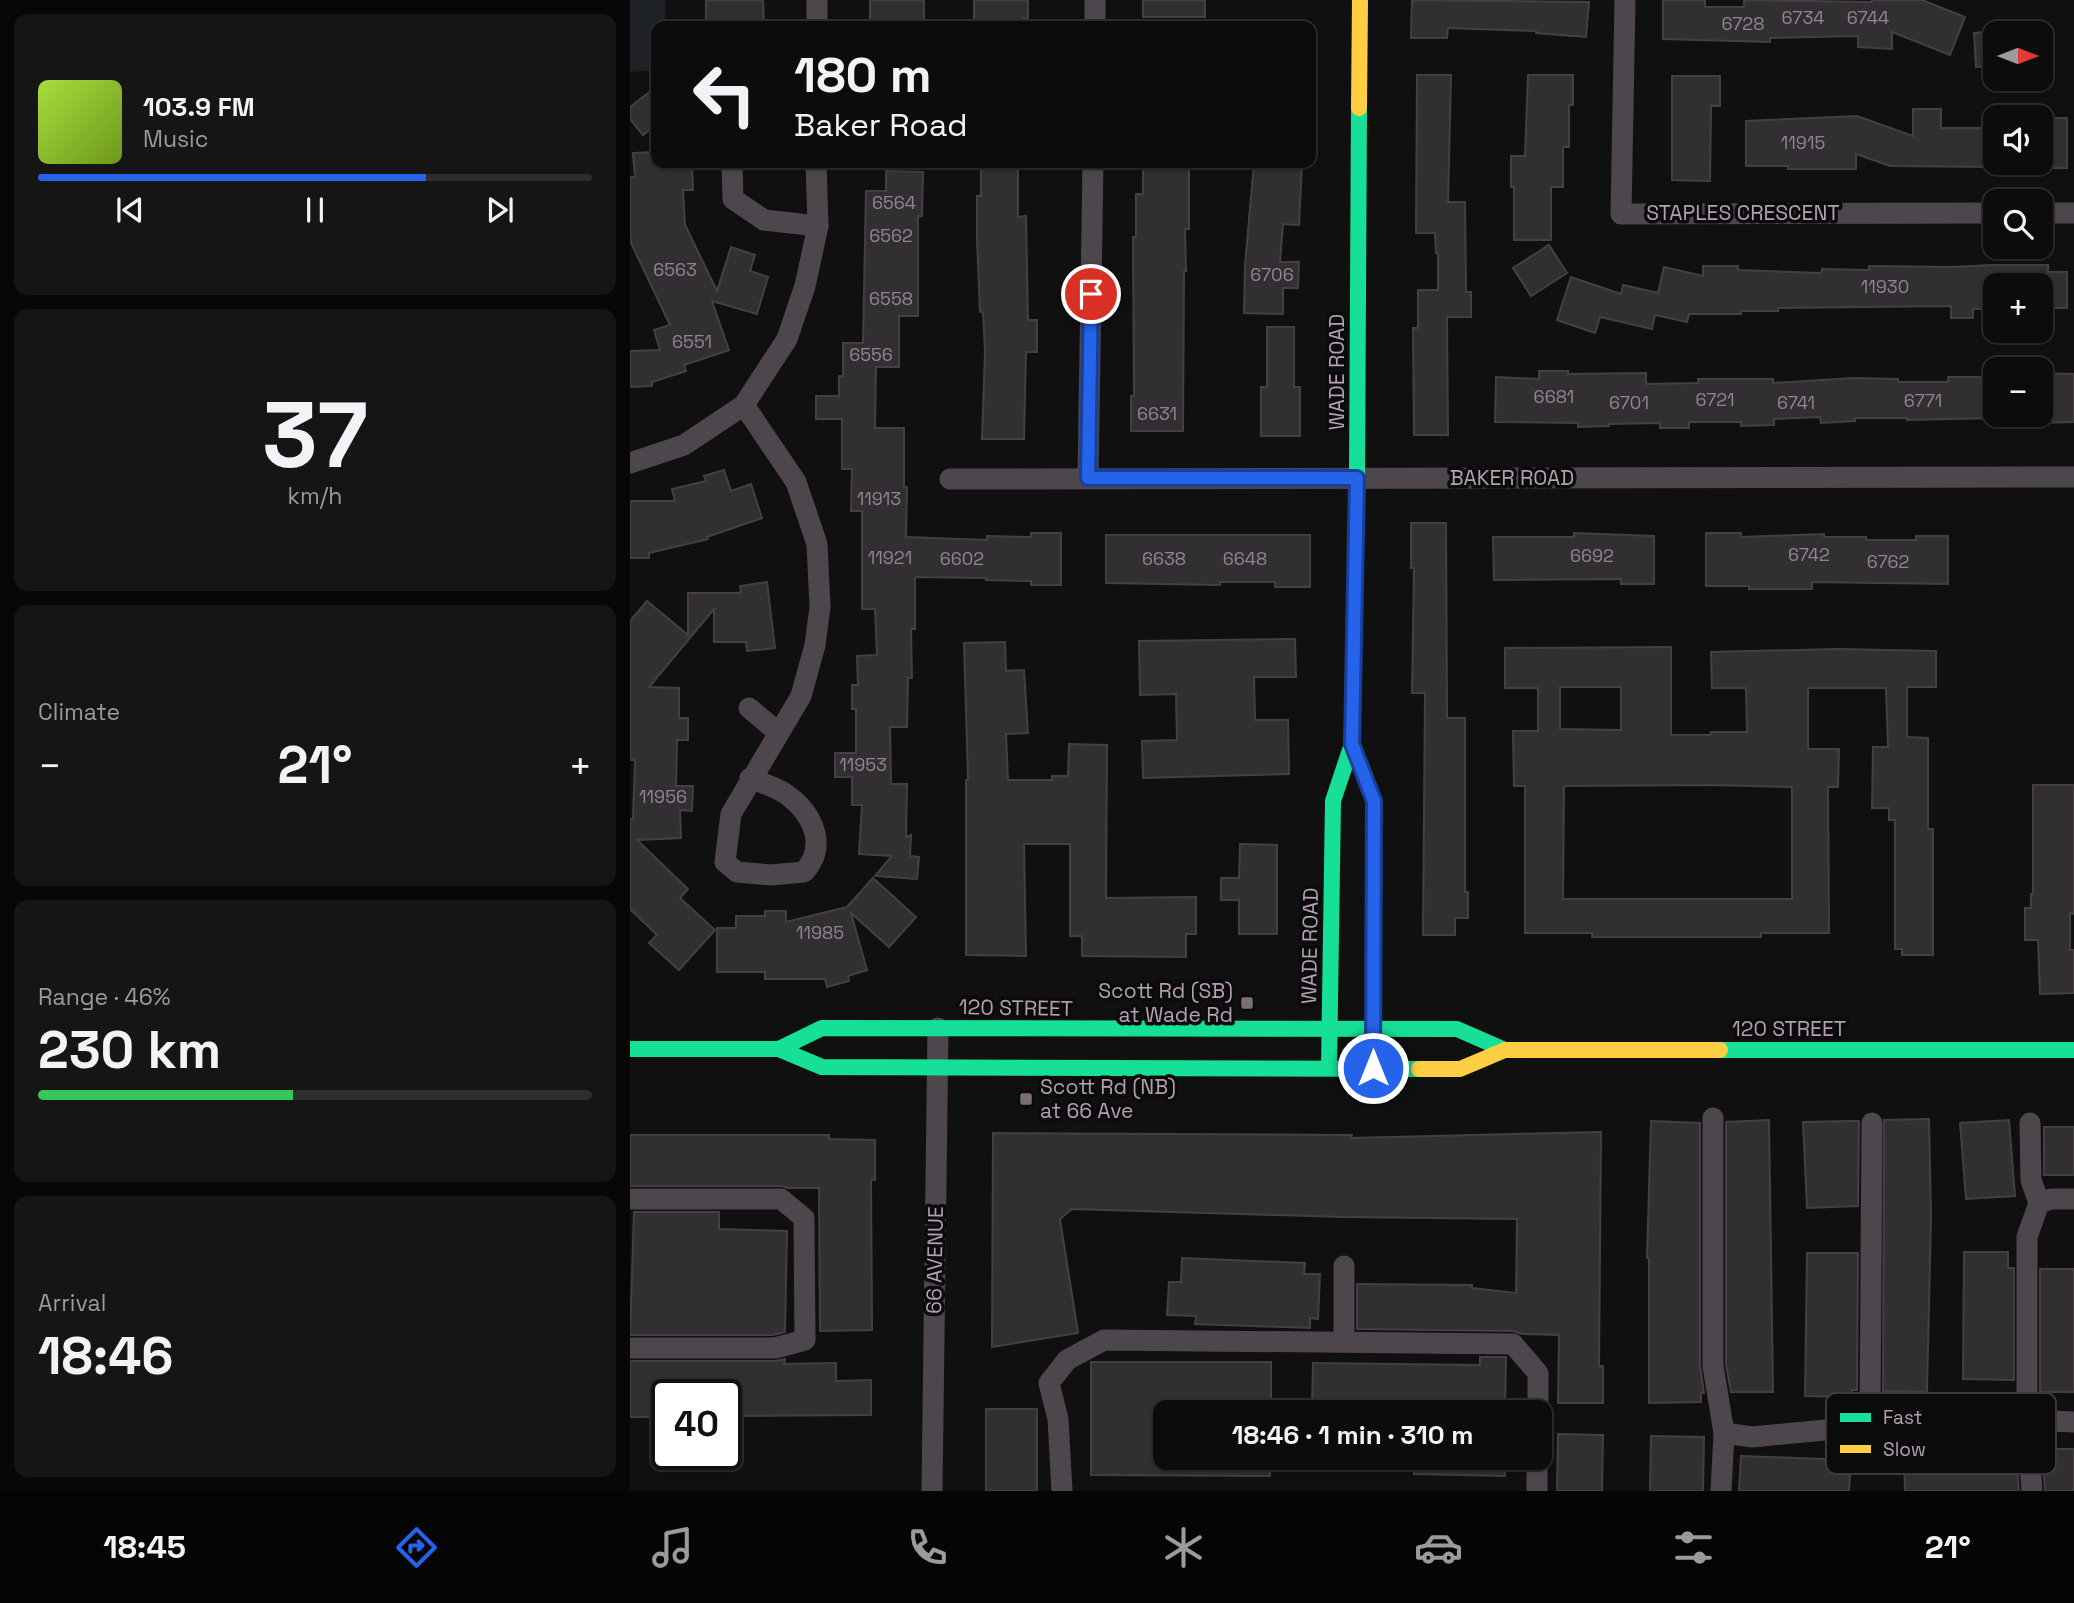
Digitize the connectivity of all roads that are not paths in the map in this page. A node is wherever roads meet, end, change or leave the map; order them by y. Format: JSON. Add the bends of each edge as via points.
{"nodes":[{"id":1,"x":817,"y":0,"type":"edge"},
{"id":2,"x":1095,"y":0,"type":"edge"},
{"id":3,"x":1360,"y":0,"type":"edge"},
{"id":4,"x":1625,"y":0,"type":"edge"},
{"id":5,"x":817,"y":21,"type":"edge"},
{"id":6,"x":1095,"y":21,"type":"edge"},
{"id":7,"x":732,"y":168,"type":"edge"},
{"id":8,"x":816,"y":168,"type":"edge"},
{"id":9,"x":1093,"y":168,"type":"edge"},
{"id":10,"x":1983,"y":213,"type":"edge"},
{"id":11,"x":2053,"y":213,"type":"edge"},
{"id":12,"x":2074,"y":213,"type":"edge"},
{"id":13,"x":818,"y":226,"type":"junction"},
{"id":14,"x":744,"y":405,"type":"junction"},
{"id":15,"x":630,"y":463,"type":"edge"},
{"id":16,"x":2074,"y":477,"type":"edge"},
{"id":17,"x":1088,"y":478,"type":"junction"},
{"id":18,"x":1357,"y":478,"type":"junction"},
{"id":19,"x":950,"y":479,"type":"dead end"},
{"id":20,"x":749,"y":708,"type":"dead end"},
{"id":21,"x":779,"y":733,"type":"junction"},
{"id":22,"x":1352,"y":744,"type":"junction"},
{"id":23,"x":750,"y":778,"type":"junction"},
{"id":24,"x":937,"y":1028,"type":"junction"},
{"id":25,"x":1329,"y":1029,"type":"junction"},
{"id":26,"x":1373,"y":1029,"type":"junction"},
{"id":27,"x":630,"y":1049,"type":"edge"},
{"id":28,"x":779,"y":1049,"type":"junction"},
{"id":29,"x":1505,"y":1050,"type":"junction"},
{"id":30,"x":2074,"y":1050,"type":"edge"},
{"id":31,"x":937,"y":1067,"type":"junction"},
{"id":32,"x":1329,"y":1068,"type":"junction"},
{"id":33,"x":1373,"y":1068,"type":"junction"},
{"id":34,"x":1713,"y":1118,"type":"dead end"},
{"id":35,"x":1872,"y":1123,"type":"dead end"},
{"id":36,"x":2030,"y":1123,"type":"dead end"},
{"id":37,"x":630,"y":1199,"type":"edge"},
{"id":38,"x":2074,"y":1199,"type":"edge"},
{"id":39,"x":2039,"y":1203,"type":"junction"},
{"id":40,"x":1344,"y":1266,"type":"dead end"},
{"id":41,"x":1344,"y":1342,"type":"junction"},
{"id":42,"x":630,"y":1348,"type":"edge"},
{"id":43,"x":1870,"y":1393,"type":"edge"},
{"id":44,"x":2027,"y":1393,"type":"edge"},
{"id":45,"x":1538,"y":1400,"type":"edge"},
{"id":46,"x":2056,"y":1421,"type":"edge"},
{"id":47,"x":2074,"y":1422,"type":"edge"},
{"id":48,"x":1826,"y":1430,"type":"edge"},
{"id":49,"x":1724,"y":1433,"type":"junction"},
{"id":50,"x":1537,"y":1470,"type":"edge"},
{"id":51,"x":932,"y":1491,"type":"edge"},
{"id":52,"x":1062,"y":1491,"type":"edge"},
{"id":53,"x":1537,"y":1491,"type":"edge"},
{"id":54,"x":1721,"y":1491,"type":"edge"}],
"edges":[{"from":1,"to":5,"type":"street"},
{"from":2,"to":6,"type":"street"},
{"from":3,"to":18,"type":"main road","name":"WADE ROAD"},
{"from":4,"to":10,"type":"street","name":"STAPLES CRESCENT","via":[[1621,214]]},
{"from":7,"to":13,"type":"street","via":[[733,199],[764,220]]},
{"from":8,"to":13,"type":"street"},
{"from":9,"to":17,"type":"street"},
{"from":11,"to":12,"type":"street"},
{"from":13,"to":14,"type":"street","via":[[787,339]]},
{"from":14,"to":15,"type":"street","via":[[684,445]]},
{"from":14,"to":21,"type":"street","via":[[796,482],[817,544],[820,607],[815,645],[801,696]]},
{"from":16,"to":18,"type":"street","name":"BAKER ROAD"},
{"from":17,"to":18,"type":"street","name":"BAKER ROAD"},
{"from":17,"to":19,"type":"street","name":"BAKER ROAD"},
{"from":18,"to":22,"type":"main road","name":"WADE ROAD"},
{"from":20,"to":21,"type":"street"},
{"from":21,"to":23,"type":"street"},
{"from":22,"to":25,"type":"main road","name":"WADE ROAD","via":[[1334,801]]},
{"from":22,"to":26,"type":"main road","name":"WADE ROAD","via":[[1374,801]]},
{"from":23,"to":23,"type":"street","via":[[789,795],[808,815],[818,847],[804,872],[737,872],[725,862],[731,814]]},
{"from":24,"to":25,"type":"main road","name":"120 STREET"},
{"from":24,"to":28,"type":"main road","name":"120 STREET","via":[[822,1028]]},
{"from":24,"to":31,"type":"street","name":"66 AVENUE"},
{"from":25,"to":26,"type":"main road","name":"120 STREET"},
{"from":25,"to":32,"type":"main road","name":"WADE ROAD"},
{"from":26,"to":29,"type":"main road","name":"120 STREET","via":[[1457,1029]]},
{"from":26,"to":33,"type":"main road","name":"WADE ROAD"},
{"from":27,"to":28,"type":"main road","name":"120 STREET"},
{"from":28,"to":31,"type":"main road","name":"120 STREET","via":[[822,1067]]},
{"from":29,"to":30,"type":"main road","name":"120 STREET"},
{"from":29,"to":33,"type":"main road","name":"120 STREET","via":[[1460,1069]]},
{"from":31,"to":32,"type":"main road","name":"120 STREET"},
{"from":31,"to":51,"type":"street","name":"66 AVENUE"},
{"from":32,"to":33,"type":"main road","name":"120 STREET"},
{"from":34,"to":49,"type":"street","via":[[1713,1366]]},
{"from":35,"to":43,"type":"street"},
{"from":36,"to":39,"type":"street","via":[[2031,1180]]},
{"from":37,"to":42,"type":"street","via":[[781,1199],[804,1219],[805,1340],[775,1348]]},
{"from":38,"to":39,"type":"street"},
{"from":39,"to":44,"type":"street","via":[[2027,1237]]},
{"from":40,"to":41,"type":"street"},
{"from":41,"to":45,"type":"street","via":[[1513,1344],[1538,1373]]},
{"from":41,"to":52,"type":"street","via":[[1104,1340],[1067,1360],[1049,1383],[1058,1419]]},
{"from":46,"to":47,"type":"street"},
{"from":48,"to":49,"type":"street","via":[[1752,1437]]},
{"from":49,"to":54,"type":"street"},
{"from":50,"to":53,"type":"street"}]}
